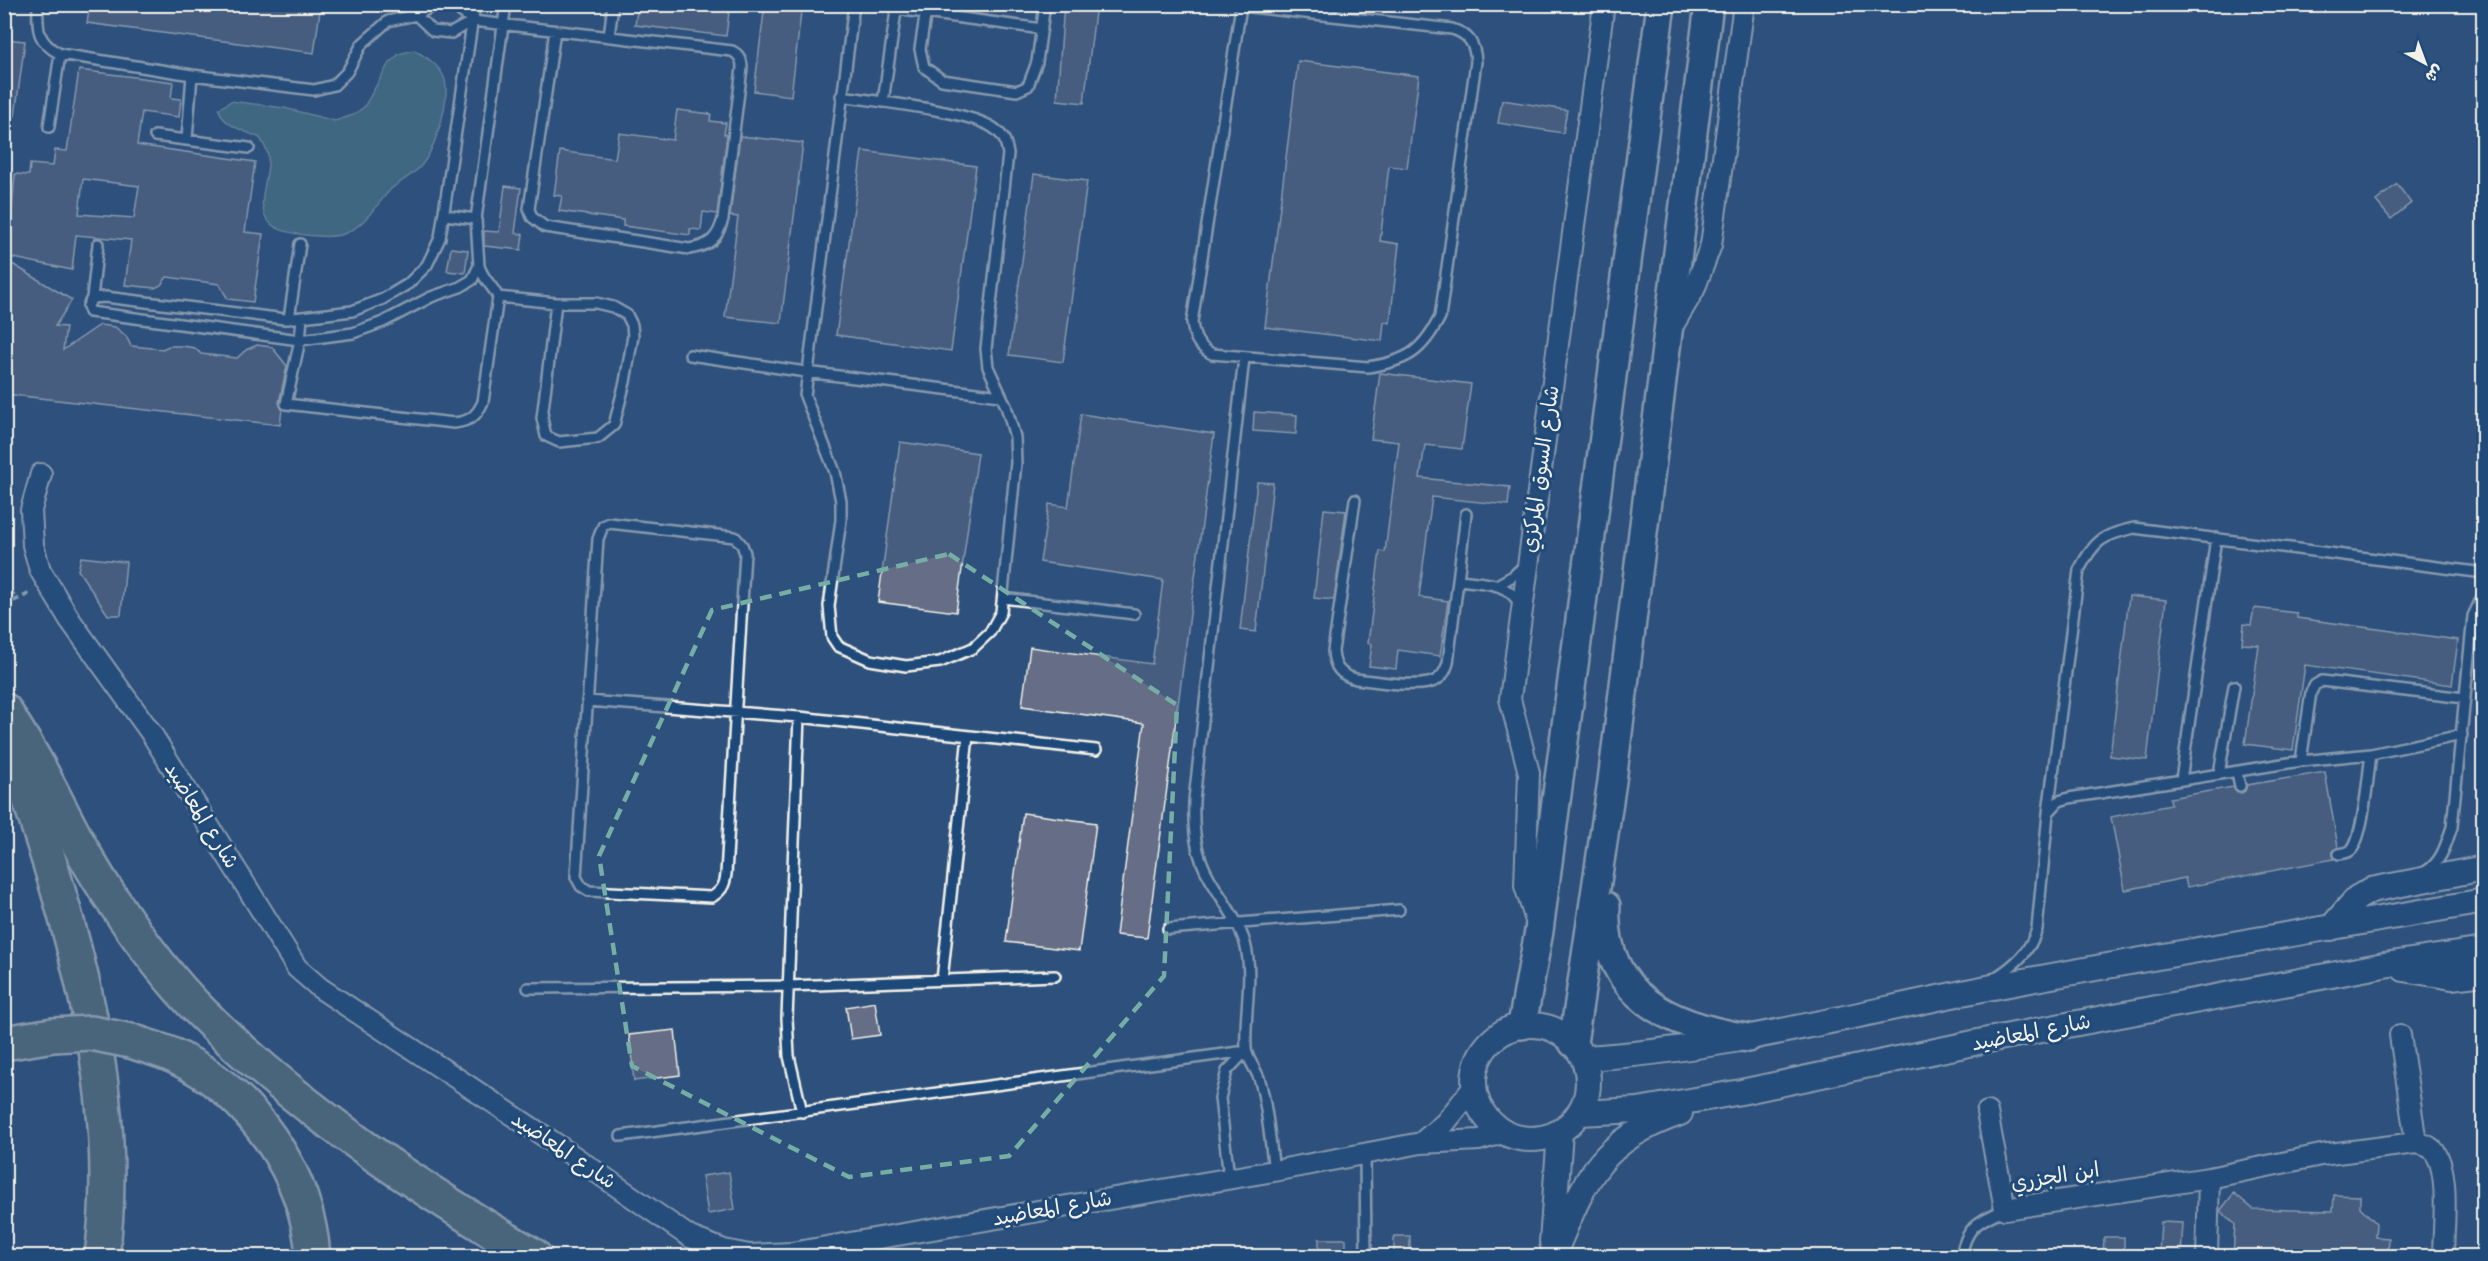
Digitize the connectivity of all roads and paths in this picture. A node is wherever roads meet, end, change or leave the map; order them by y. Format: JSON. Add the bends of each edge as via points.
{"nodes":[{"id":1,"x":39,"y":4,"type":"edge"},
{"id":2,"x":400,"y":4,"type":"edge"},
{"id":3,"x":438,"y":4,"type":"edge"},
{"id":4,"x":475,"y":4,"type":"edge"},
{"id":5,"x":506,"y":4,"type":"edge"},
{"id":6,"x":613,"y":4,"type":"edge"},
{"id":7,"x":854,"y":4,"type":"edge"},
{"id":8,"x":1045,"y":4,"type":"edge"},
{"id":9,"x":1604,"y":4,"type":"edge"},
{"id":10,"x":1661,"y":4,"type":"edge"},
{"id":11,"x":1709,"y":4,"type":"edge"},
{"id":12,"x":1744,"y":4,"type":"edge"},
{"id":13,"x":1241,"y":5,"type":"edge"},
{"id":14,"x":896,"y":7,"type":"edge"},
{"id":15,"x":926,"y":9,"type":"edge"},
{"id":16,"x":416,"y":15,"type":"junction"},
{"id":17,"x":473,"y":21,"type":"junction"},
{"id":18,"x":503,"y":24,"type":"junction"},
{"id":19,"x":1042,"y":29,"type":"junction"},
{"id":20,"x":555,"y":31,"type":"junction"},
{"id":21,"x":609,"y":38,"type":"junction"},
{"id":22,"x":60,"y":54,"type":"junction"},
{"id":23,"x":192,"y":75,"type":"junction"},
{"id":24,"x":841,"y":96,"type":"junction"},
{"id":25,"x":883,"y":102,"type":"junction"},
{"id":26,"x":48,"y":127,"type":"dead end"},
{"id":27,"x":155,"y":136,"type":"dead end"},
{"id":28,"x":187,"y":139,"type":"junction"},
{"id":29,"x":249,"y":148,"type":"dead end"},
{"id":30,"x":445,"y":215,"type":"junction"},
{"id":31,"x":477,"y":219,"type":"junction"},
{"id":32,"x":98,"y":244,"type":"dead end"},
{"id":33,"x":300,"y":244,"type":"dead end"},
{"id":34,"x":479,"y":266,"type":"junction"},
{"id":35,"x":498,"y":297,"type":"junction"},
{"id":36,"x":92,"y":298,"type":"junction"},
{"id":37,"x":555,"y":303,"type":"junction"},
{"id":38,"x":302,"y":318,"type":"junction"},
{"id":39,"x":289,"y":319,"type":"junction"},
{"id":40,"x":1670,"y":331,"type":"junction"},
{"id":41,"x":300,"y":340,"type":"junction"},
{"id":42,"x":690,"y":355,"type":"dead end"},
{"id":43,"x":1244,"y":358,"type":"junction"},
{"id":44,"x":806,"y":372,"type":"junction"},
{"id":45,"x":1001,"y":396,"type":"junction"},
{"id":46,"x":4,"y":441,"type":"edge"},
{"id":47,"x":7,"y":453,"type":"edge"},
{"id":48,"x":4,"y":462,"type":"edge"},
{"id":49,"x":41,"y":474,"type":"dead end"},
{"id":50,"x":4,"y":476,"type":"edge"},
{"id":51,"x":1355,"y":500,"type":"dead end"},
{"id":52,"x":1466,"y":514,"type":"dead end"},
{"id":53,"x":2216,"y":538,"type":"junction"},
{"id":54,"x":1527,"y":562,"type":"junction"},
{"id":55,"x":4,"y":571,"type":"edge"},
{"id":56,"x":2484,"y":573,"type":"edge"},
{"id":57,"x":1458,"y":579,"type":"junction"},
{"id":58,"x":48,"y":583,"type":"junction"},
{"id":59,"x":1497,"y":585,"type":"junction"},
{"id":60,"x":2484,"y":594,"type":"edge"},
{"id":61,"x":1002,"y":598,"type":"junction"},
{"id":62,"x":16,"y":602,"type":"junction"},
{"id":63,"x":4,"y":605,"type":"edge"},
{"id":64,"x":1522,"y":611,"type":"junction"},
{"id":65,"x":1134,"y":614,"type":"dead end"},
{"id":66,"x":2234,"y":686,"type":"dead end"},
{"id":67,"x":2464,"y":698,"type":"junction"},
{"id":68,"x":587,"y":701,"type":"junction"},
{"id":69,"x":4,"y":710,"type":"edge"},
{"id":70,"x":735,"y":712,"type":"junction"},
{"id":71,"x":799,"y":717,"type":"junction"},
{"id":72,"x":4,"y":720,"type":"edge"},
{"id":73,"x":2462,"y":735,"type":"junction"},
{"id":74,"x":968,"y":736,"type":"junction"},
{"id":75,"x":1096,"y":750,"type":"dead end"},
{"id":76,"x":2370,"y":754,"type":"junction"},
{"id":77,"x":2301,"y":761,"type":"junction"},
{"id":78,"x":2237,"y":772,"type":"junction"},
{"id":79,"x":2219,"y":774,"type":"junction"},
{"id":80,"x":2181,"y":780,"type":"junction"},
{"id":81,"x":1612,"y":781,"type":"junction"},
{"id":82,"x":2240,"y":786,"type":"dead end"},
{"id":83,"x":2048,"y":813,"type":"junction"},
{"id":84,"x":2339,"y":854,"type":"dead end"},
{"id":85,"x":2484,"y":868,"type":"edge"},
{"id":86,"x":2411,"y":880,"type":"junction"},
{"id":87,"x":2484,"y":901,"type":"edge"},
{"id":88,"x":1399,"y":910,"type":"dead end"},
{"id":89,"x":1237,"y":923,"type":"junction"},
{"id":90,"x":2331,"y":928,"type":"junction"},
{"id":91,"x":1168,"y":929,"type":"dead end"},
{"id":92,"x":1539,"y":931,"type":"junction"},
{"id":93,"x":2484,"y":950,"type":"edge"},
{"id":94,"x":2384,"y":966,"type":"junction"},
{"id":95,"x":2484,"y":973,"type":"edge"},
{"id":96,"x":1055,"y":976,"type":"dead end"},
{"id":97,"x":942,"y":980,"type":"junction"},
{"id":98,"x":789,"y":986,"type":"junction"},
{"id":99,"x":528,"y":988,"type":"dead end"},
{"id":100,"x":1973,"y":991,"type":"junction"},
{"id":101,"x":1522,"y":1025,"type":"junction"},
{"id":102,"x":2400,"y":1035,"type":"dead end"},
{"id":103,"x":1748,"y":1038,"type":"junction"},
{"id":104,"x":4,"y":1043,"type":"edge"},
{"id":105,"x":1246,"y":1051,"type":"junction"},
{"id":106,"x":1578,"y":1051,"type":"junction"},
{"id":107,"x":1473,"y":1088,"type":"junction"},
{"id":108,"x":1741,"y":1092,"type":"junction"},
{"id":109,"x":802,"y":1112,"type":"junction"},
{"id":110,"x":1987,"y":1112,"type":"dead end"},
{"id":111,"x":1580,"y":1113,"type":"junction"},
{"id":112,"x":1560,"y":1132,"type":"junction"},
{"id":113,"x":1502,"y":1133,"type":"junction"},
{"id":114,"x":621,"y":1136,"type":"dead end"},
{"id":115,"x":1420,"y":1143,"type":"junction"},
{"id":116,"x":2416,"y":1143,"type":"junction"},
{"id":117,"x":1365,"y":1153,"type":"junction"},
{"id":118,"x":1274,"y":1171,"type":"junction"},
{"id":119,"x":1229,"y":1178,"type":"junction"},
{"id":120,"x":2209,"y":1178,"type":"junction"},
{"id":121,"x":2005,"y":1209,"type":"junction"},
{"id":122,"x":102,"y":1257,"type":"edge"},
{"id":123,"x":313,"y":1257,"type":"edge"},
{"id":124,"x":534,"y":1257,"type":"edge"},
{"id":125,"x":1366,"y":1257,"type":"edge"},
{"id":126,"x":1552,"y":1257,"type":"edge"},
{"id":127,"x":1961,"y":1257,"type":"edge"},
{"id":128,"x":2207,"y":1257,"type":"edge"},
{"id":129,"x":2443,"y":1257,"type":"edge"}],
"edges":[{"from":1,"to":22,"type":"lane","via":[[41,38],[46,47]]},
{"from":2,"to":16,"type":"lane"},
{"from":3,"to":16,"type":"lane"},
{"from":3,"to":17,"type":"lane","via":[[455,7]]},
{"from":4,"to":17,"type":"lane"},
{"from":5,"to":18,"type":"lane"},
{"from":6,"to":21,"type":"lane"},
{"from":7,"to":24,"type":"lane"},
{"from":8,"to":19,"type":"lane"},
{"from":9,"to":54,"type":"street","name":"شارع السوق المركزي"},
{"from":10,"to":92,"type":"main road","name":"شارع السوق المركزي"},
{"from":11,"to":40,"type":"main road"},
{"from":12,"to":40,"type":"street","via":[[1711,245],[1694,290]]},
{"from":13,"to":43,"type":"lane","via":[[1192,322],[1201,347],[1212,354]]},
{"from":13,"to":43,"type":"lane","via":[[1452,29],[1463,32],[1476,50],[1440,317],[1430,337],[1414,354],[1394,363],[1368,367]]},
{"from":14,"to":15,"type":"lane"},
{"from":14,"to":25,"type":"lane"},
{"from":15,"to":19,"type":"lane"},
{"from":15,"to":19,"type":"lane","via":[[920,50],[924,67],[942,80],[1017,91],[1028,86],[1037,62]]},
{"from":16,"to":17,"type":"lane","via":[[433,31],[451,33]]},
{"from":16,"to":23,"type":"lane","via":[[387,21],[376,29],[334,85],[314,90]]},
{"from":17,"to":18,"type":"lane"},
{"from":17,"to":30,"type":"lane"},
{"from":18,"to":20,"type":"lane"},
{"from":18,"to":31,"type":"lane"},
{"from":20,"to":21,"type":"lane"},
{"from":20,"to":21,"type":"lane","via":[[529,209],[532,217],[545,227],[689,249],[703,247],[720,232],[723,219],[741,57],[732,51]]},
{"from":22,"to":23,"type":"lane"},
{"from":22,"to":26,"type":"lane"},
{"from":23,"to":28,"type":"lane"},
{"from":24,"to":25,"type":"lane"},
{"from":24,"to":44,"type":"lane"},
{"from":25,"to":45,"type":"lane","via":[[964,116],[987,124],[1006,140],[1008,173],[986,349],[988,367]]},
{"from":27,"to":28,"type":"lane"},
{"from":28,"to":29,"type":"lane"},
{"from":30,"to":31,"type":"lane"},
{"from":30,"to":38,"type":"lane","via":[[432,256],[408,284],[352,311]]},
{"from":31,"to":34,"type":"lane"},
{"from":32,"to":36,"type":"lane"},
{"from":33,"to":39,"type":"lane"},
{"from":34,"to":35,"type":"lane"},
{"from":34,"to":41,"type":"lane","via":[[472,280],[460,287],[383,322],[353,333]]},
{"from":35,"to":37,"type":"lane"},
{"from":35,"to":41,"type":"lane","via":[[483,402],[474,418],[464,422],[286,404]]},
{"from":36,"to":39,"type":"lane"},
{"from":36,"to":41,"type":"lane","via":[[88,306],[92,314]]},
{"from":37,"to":37,"type":"lane","via":[[542,418],[546,436],[560,442],[598,438],[614,425],[625,382],[632,325],[627,315],[613,307]]},
{"from":38,"to":39,"type":"lane"},
{"from":38,"to":41,"type":"lane"},
{"from":40,"to":81,"type":"main road"},
{"from":42,"to":44,"type":"lane"},
{"from":43,"to":89,"type":"lane","via":[[1193,831],[1209,877]]},
{"from":44,"to":45,"type":"lane"},
{"from":44,"to":61,"type":"lane","via":[[805,396],[836,472],[842,501],[829,606],[832,637],[838,646],[870,660],[906,666],[948,659],[973,648],[990,632],[1001,612]]},
{"from":45,"to":61,"type":"lane","via":[[1015,437],[1016,463]]},
{"from":46,"to":47,"type":"path","via":[[10,441]]},
{"from":48,"to":50,"type":"path","via":[[9,462]]},
{"from":49,"to":58,"type":"street","name":"شارع المعاضيد","via":[[31,510],[33,545]]},
{"from":51,"to":57,"type":"lane","via":[[1332,651],[1338,670],[1346,677],[1423,684],[1440,678],[1448,663]]},
{"from":52,"to":57,"type":"lane"},
{"from":53,"to":56,"type":"lane"},
{"from":53,"to":80,"type":"lane"},
{"from":53,"to":83,"type":"lane","via":[[2134,528],[2099,539],[2088,552],[2079,570]]},
{"from":54,"to":59,"type":"lane"},
{"from":54,"to":64,"type":"street","name":"شارع السوق المركزي"},
{"from":55,"to":62,"type":"path"},
{"from":57,"to":59,"type":"lane"},
{"from":58,"to":62,"type":"path"},
{"from":58,"to":119,"type":"street","name":"شارع المعاضيد","via":[[70,621],[151,733],[297,968],[320,988],[690,1237],[724,1250],[772,1256]]},
{"from":59,"to":64,"type":"lane","via":[[1512,594]]},
{"from":60,"to":67,"type":"lane","via":[[2473,616]]},
{"from":61,"to":65,"type":"lane"},
{"from":62,"to":63,"type":"path"},
{"from":64,"to":92,"type":"street","name":"شارع السوق المركزي","via":[[1510,699],[1529,773],[1525,886]]},
{"from":66,"to":79,"type":"lane"},
{"from":67,"to":73,"type":"lane"},
{"from":67,"to":77,"type":"lane","via":[[2322,681],[2311,692]]},
{"from":68,"to":70,"type":"lane"},
{"from":68,"to":70,"type":"lane","via":[[599,532],[603,526],[616,523],[735,537],[742,545],[745,553]]},
{"from":68,"to":70,"type":"lane","via":[[576,877],[581,886],[599,892],[702,898],[720,892],[726,874]]},
{"from":69,"to":124,"type":"highway","via":[[88,864],[145,946],[200,1011],[289,1090],[352,1138]]},
{"from":70,"to":71,"type":"lane"},
{"from":71,"to":74,"type":"lane"},
{"from":71,"to":98,"type":"lane"},
{"from":72,"to":122,"type":"highway","via":[[58,890],[91,1021],[101,1082],[107,1168]]},
{"from":73,"to":76,"type":"lane"},
{"from":73,"to":86,"type":"lane","via":[[2452,827],[2446,846],[2431,868]]},
{"from":74,"to":75,"type":"lane"},
{"from":74,"to":97,"type":"lane"},
{"from":76,"to":77,"type":"lane"},
{"from":76,"to":84,"type":"lane","via":[[2359,834],[2352,849]]},
{"from":77,"to":78,"type":"lane"},
{"from":78,"to":79,"type":"lane"},
{"from":78,"to":82,"type":"lane"},
{"from":79,"to":80,"type":"lane"},
{"from":80,"to":83,"type":"lane","via":[[2069,798],[2059,801]]},
{"from":81,"to":103,"type":"main road","via":[[1604,930],[1619,973],[1649,1004],[1680,1022]]},
{"from":81,"to":106,"type":"main road"},
{"from":83,"to":100,"type":"lane","via":[[2037,929],[2032,943],[2009,969]]},
{"from":85,"to":86,"type":"street"},
{"from":86,"to":90,"type":"street","via":[[2371,890],[2357,898]]},
{"from":87,"to":90,"type":"street"},
{"from":88,"to":89,"type":"lane"},
{"from":89,"to":91,"type":"lane"},
{"from":89,"to":105,"type":"lane","via":[[1249,959]]},
{"from":90,"to":100,"type":"street"},
{"from":92,"to":101,"type":"main road","name":"شارع السوق المركزي"},
{"from":93,"to":94,"type":"street","name":"شارع المعاضيد"},
{"from":94,"to":95,"type":"street","via":[[2452,977]]},
{"from":94,"to":108,"type":"street","name":"شارع المعاضيد","via":[[1983,1041]]},
{"from":96,"to":97,"type":"lane"},
{"from":97,"to":98,"type":"lane"},
{"from":98,"to":99,"type":"lane"},
{"from":98,"to":109,"type":"lane","via":[[789,1056]]},
{"from":100,"to":103,"type":"street"},
{"from":101,"to":106,"type":"street","via":[[1550,1028]]},
{"from":101,"to":107,"type":"street","via":[[1505,1031],[1486,1047],[1474,1071]]},
{"from":102,"to":116,"type":"street"},
{"from":103,"to":106,"type":"street","via":[[1668,1051]]},
{"from":104,"to":123,"type":"highway","bridge":true,"via":[[91,1033],[131,1041],[185,1063],[215,1081],[250,1112],[279,1150],[299,1192],[312,1237]]},
{"from":105,"to":109,"type":"lane"},
{"from":105,"to":118,"type":"lane","via":[[1260,1082]]},
{"from":105,"to":119,"type":"lane","via":[[1227,1071],[1220,1098]]},
{"from":106,"to":111,"type":"street","via":[[1588,1086]]},
{"from":107,"to":113,"type":"street","via":[[1488,1122]]},
{"from":107,"to":115,"type":"street","name":"شارع المعاضيد","via":[[1445,1123]]},
{"from":108,"to":111,"type":"street","name":"شارع المعاضيد","via":[[1638,1110]]},
{"from":108,"to":126,"type":"street","via":[[1649,1125],[1610,1151],[1581,1191]]},
{"from":109,"to":114,"type":"lane"},
{"from":110,"to":121,"type":"street","name":"ابن الجزري"},
{"from":111,"to":112,"type":"street"},
{"from":112,"to":113,"type":"street","via":[[1541,1139],[1521,1140]]},
{"from":112,"to":126,"type":"street"},
{"from":113,"to":115,"type":"street","name":"شارع المعاضيد","via":[[1479,1140]]},
{"from":115,"to":117,"type":"street","name":"شارع المعاضيد"},
{"from":116,"to":120,"type":"street","name":"ابن الجزري","via":[[2321,1155]]},
{"from":116,"to":129,"type":"street","via":[[2428,1146],[2441,1164]]},
{"from":117,"to":118,"type":"street","name":"شارع المعاضيد"},
{"from":117,"to":125,"type":"lane"},
{"from":118,"to":119,"type":"street","name":"شارع المعاضيد"},
{"from":120,"to":121,"type":"street","name":"ابن الجزري"},
{"from":120,"to":128,"type":"street"},
{"from":121,"to":127,"type":"lane","via":[[1976,1223],[1965,1238]]}]}
